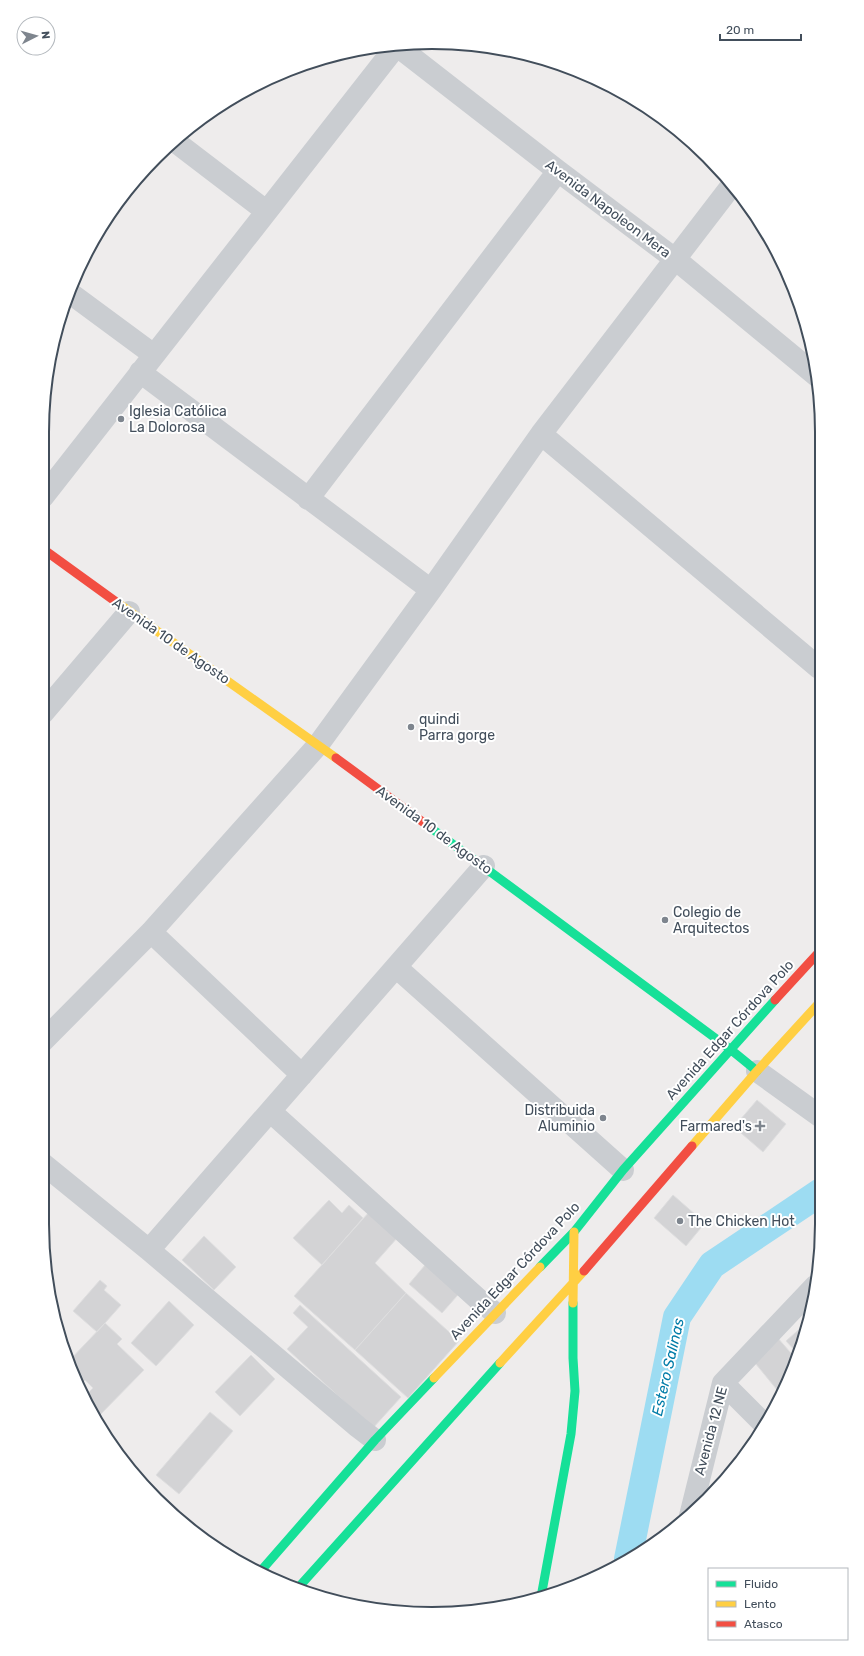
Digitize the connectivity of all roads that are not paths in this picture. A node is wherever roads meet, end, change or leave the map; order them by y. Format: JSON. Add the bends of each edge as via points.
{"nodes":[{"id":1,"x":403,"y":50,"type":"edge"},
{"id":2,"x":391,"y":51,"type":"edge"},
{"id":3,"x":179,"y":144,"type":"edge"},
{"id":4,"x":558,"y":171,"type":"junction"},
{"id":5,"x":728,"y":190,"type":"edge"},
{"id":6,"x":266,"y":211,"type":"junction"},
{"id":7,"x":675,"y":259,"type":"junction"},
{"id":8,"x":74,"y":296,"type":"edge"},
{"id":9,"x":154,"y":355,"type":"junction"},
{"id":10,"x":810,"y":371,"type":"edge"},
{"id":11,"x":140,"y":372,"type":"junction"},
{"id":12,"x":541,"y":434,"type":"junction"},
{"id":13,"x":49,"y":489,"type":"edge"},
{"id":14,"x":308,"y":499,"type":"junction"},
{"id":15,"x":49,"y":552,"type":"edge"},
{"id":16,"x":431,"y":590,"type":"junction"},
{"id":17,"x":130,"y":612,"type":"junction"},
{"id":18,"x":815,"y":664,"type":"edge"},
{"id":19,"x":49,"y":705,"type":"edge"},
{"id":20,"x":318,"y":744,"type":"junction"},
{"id":21,"x":484,"y":866,"type":"junction"},
{"id":22,"x":151,"y":932,"type":"junction"},
{"id":23,"x":815,"y":956,"type":"edge"},
{"id":24,"x":396,"y":967,"type":"junction"},
{"id":25,"x":815,"y":1008,"type":"edge"},
{"id":26,"x":49,"y":1035,"type":"edge"},
{"id":27,"x":730,"y":1049,"type":"junction"},
{"id":28,"x":757,"y":1072,"type":"junction"},
{"id":29,"x":302,"y":1075,"type":"junction"},
{"id":30,"x":271,"y":1112,"type":"junction"},
{"id":31,"x":815,"y":1113,"type":"edge"},
{"id":32,"x":49,"y":1169,"type":"edge"},
{"id":33,"x":623,"y":1170,"type":"junction"},
{"id":34,"x":574,"y":1232,"type":"junction"},
{"id":35,"x":149,"y":1250,"type":"junction"},
{"id":36,"x":574,"y":1282,"type":"junction"},
{"id":37,"x":809,"y":1292,"type":"edge"},
{"id":38,"x":495,"y":1313,"type":"junction"},
{"id":39,"x":723,"y":1383,"type":"junction"},
{"id":40,"x":761,"y":1421,"type":"edge"},
{"id":41,"x":375,"y":1440,"type":"junction"},
{"id":42,"x":693,"y":1505,"type":"edge"},
{"id":43,"x":263,"y":1568,"type":"edge"},
{"id":44,"x":301,"y":1584,"type":"edge"},
{"id":45,"x":542,"y":1591,"type":"edge"}],
"edges":[{"from":1,"to":4,"type":"street","name":"Avenida Napoleon Mera"},
{"from":2,"to":6,"type":"street"},
{"from":3,"to":6,"type":"street"},
{"from":4,"to":7,"type":"street","name":"Avenida Napoleon Mera"},
{"from":4,"to":14,"type":"street"},
{"from":5,"to":7,"type":"street"},
{"from":6,"to":9,"type":"street"},
{"from":7,"to":10,"type":"street","name":"Avenida Napoleon Mera"},
{"from":7,"to":12,"type":"street"},
{"from":8,"to":9,"type":"street"},
{"from":9,"to":11,"type":"street"},
{"from":11,"to":13,"type":"street"},
{"from":11,"to":14,"type":"street"},
{"from":12,"to":16,"type":"street"},
{"from":12,"to":18,"type":"street"},
{"from":14,"to":16,"type":"street"},
{"from":15,"to":17,"type":"main road","name":"Avenida 10 de Agosto"},
{"from":16,"to":20,"type":"street"},
{"from":17,"to":19,"type":"street"},
{"from":17,"to":20,"type":"main road","name":"Avenida 10 de Agosto"},
{"from":20,"to":21,"type":"main road","name":"Avenida 10 de Agosto"},
{"from":20,"to":22,"type":"street"},
{"from":21,"to":24,"type":"street"},
{"from":21,"to":27,"type":"main road","name":"Avenida 10 de Agosto"},
{"from":22,"to":26,"type":"street"},
{"from":22,"to":29,"type":"street"},
{"from":23,"to":27,"type":"main road","name":"Avenida Edgar Córdova Polo"},
{"from":24,"to":29,"type":"street"},
{"from":24,"to":33,"type":"street"},
{"from":25,"to":28,"type":"main road"},
{"from":27,"to":28,"type":"main road","name":"Avenida 10 de Agosto"},
{"from":27,"to":33,"type":"main road","name":"Avenida Edgar Córdova Polo"},
{"from":28,"to":31,"type":"street","name":"Avenida 10 de Agosto"},
{"from":28,"to":36,"type":"main road"},
{"from":29,"to":30,"type":"street"},
{"from":30,"to":35,"type":"street"},
{"from":30,"to":38,"type":"street"},
{"from":32,"to":35,"type":"street"},
{"from":33,"to":34,"type":"main road","name":"Avenida Edgar Córdova Polo"},
{"from":34,"to":36,"type":"main road"},
{"from":34,"to":38,"type":"main road","name":"Avenida Edgar Córdova Polo"},
{"from":35,"to":41,"type":"street"},
{"from":36,"to":44,"type":"main road"},
{"from":36,"to":45,"type":"main road","via":[[575,1391],[571,1434]]},
{"from":37,"to":39,"type":"street","name":"Avenida 12 NE"},
{"from":38,"to":41,"type":"main road","name":"Avenida Edgar Córdova Polo"},
{"from":39,"to":40,"type":"street"},
{"from":39,"to":42,"type":"street","name":"Avenida 12 NE"},
{"from":41,"to":43,"type":"main road","name":"Avenida Edgar Córdova Polo"}]}
